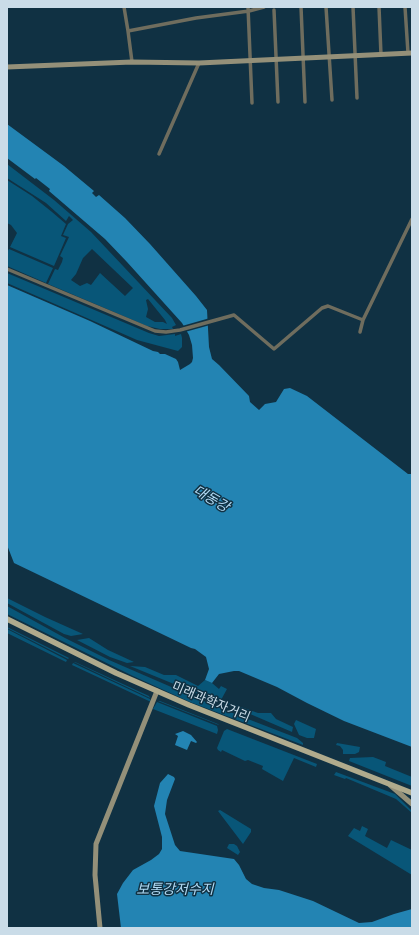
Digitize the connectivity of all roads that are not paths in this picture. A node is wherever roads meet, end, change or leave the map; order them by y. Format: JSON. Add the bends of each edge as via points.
{"nodes":[{"id":1,"x":124,"y":7,"type":"edge"},
{"id":2,"x":264,"y":7,"type":"edge"},
{"id":3,"x":300,"y":7,"type":"edge"},
{"id":4,"x":326,"y":7,"type":"edge"},
{"id":5,"x":353,"y":7,"type":"edge"},
{"id":6,"x":379,"y":7,"type":"edge"},
{"id":7,"x":405,"y":7,"type":"edge"},
{"id":8,"x":248,"y":9,"type":"edge"},
{"id":9,"x":274,"y":10,"type":"dead end"},
{"id":10,"x":128,"y":31,"type":"junction"},
{"id":11,"x":410,"y":53,"type":"edge"},
{"id":12,"x":355,"y":55,"type":"junction"},
{"id":13,"x":381,"y":55,"type":"junction"},
{"id":14,"x":329,"y":56,"type":"junction"},
{"id":15,"x":303,"y":58,"type":"junction"},
{"id":16,"x":277,"y":59,"type":"junction"},
{"id":17,"x":250,"y":60,"type":"junction"},
{"id":18,"x":132,"y":62,"type":"junction"},
{"id":19,"x":199,"y":63,"type":"junction"},
{"id":20,"x":7,"y":67,"type":"edge"},
{"id":21,"x":357,"y":98,"type":"dead end"},
{"id":22,"x":332,"y":100,"type":"dead end"},
{"id":23,"x":278,"y":102,"type":"dead end"},
{"id":24,"x":305,"y":102,"type":"dead end"},
{"id":25,"x":252,"y":103,"type":"dead end"},
{"id":26,"x":159,"y":154,"type":"dead end"},
{"id":27,"x":412,"y":219,"type":"edge"},
{"id":28,"x":7,"y":269,"type":"edge"},
{"id":29,"x":363,"y":320,"type":"junction"},
{"id":30,"x":360,"y":332,"type":"dead end"},
{"id":31,"x":7,"y":619,"type":"edge"},
{"id":32,"x":157,"y":691,"type":"junction"},
{"id":33,"x":384,"y":781,"type":"junction"},
{"id":34,"x":412,"y":793,"type":"edge"},
{"id":35,"x":412,"y":804,"type":"edge"},
{"id":36,"x":100,"y":928,"type":"edge"}],
"edges":[{"from":1,"to":10,"type":"street"},
{"from":2,"to":8,"type":"street"},
{"from":3,"to":15,"type":"street"},
{"from":4,"to":14,"type":"street"},
{"from":5,"to":12,"type":"street"},
{"from":6,"to":13,"type":"street"},
{"from":7,"to":11,"type":"street"},
{"from":8,"to":10,"type":"street"},
{"from":8,"to":17,"type":"street"},
{"from":9,"to":16,"type":"street"},
{"from":10,"to":18,"type":"street"},
{"from":11,"to":13,"type":"street"},
{"from":12,"to":13,"type":"street"},
{"from":12,"to":14,"type":"street"},
{"from":12,"to":21,"type":"street"},
{"from":14,"to":15,"type":"street"},
{"from":14,"to":22,"type":"street"},
{"from":15,"to":16,"type":"street"},
{"from":15,"to":24,"type":"street"},
{"from":16,"to":17,"type":"street"},
{"from":16,"to":23,"type":"street"},
{"from":17,"to":19,"type":"street"},
{"from":17,"to":25,"type":"street"},
{"from":18,"to":19,"type":"street"},
{"from":18,"to":20,"type":"street"},
{"from":19,"to":26,"type":"street"},
{"from":27,"to":29,"type":"street"},
{"from":28,"to":29,"type":"street","via":[[155,331],[180,330],[234,315],[274,349],[322,308],[328,306]]},
{"from":29,"to":30,"type":"street"},
{"from":31,"to":32,"type":"main road","name":"미래과학자거리"},
{"from":32,"to":33,"type":"main road","name":"미래과학자거리","via":[[234,724]]},
{"from":32,"to":36,"type":"street","via":[[96,844],[95,875]]},
{"from":33,"to":34,"type":"main road","name":"미래과학자거리"},
{"from":33,"to":35,"type":"street"}]}
